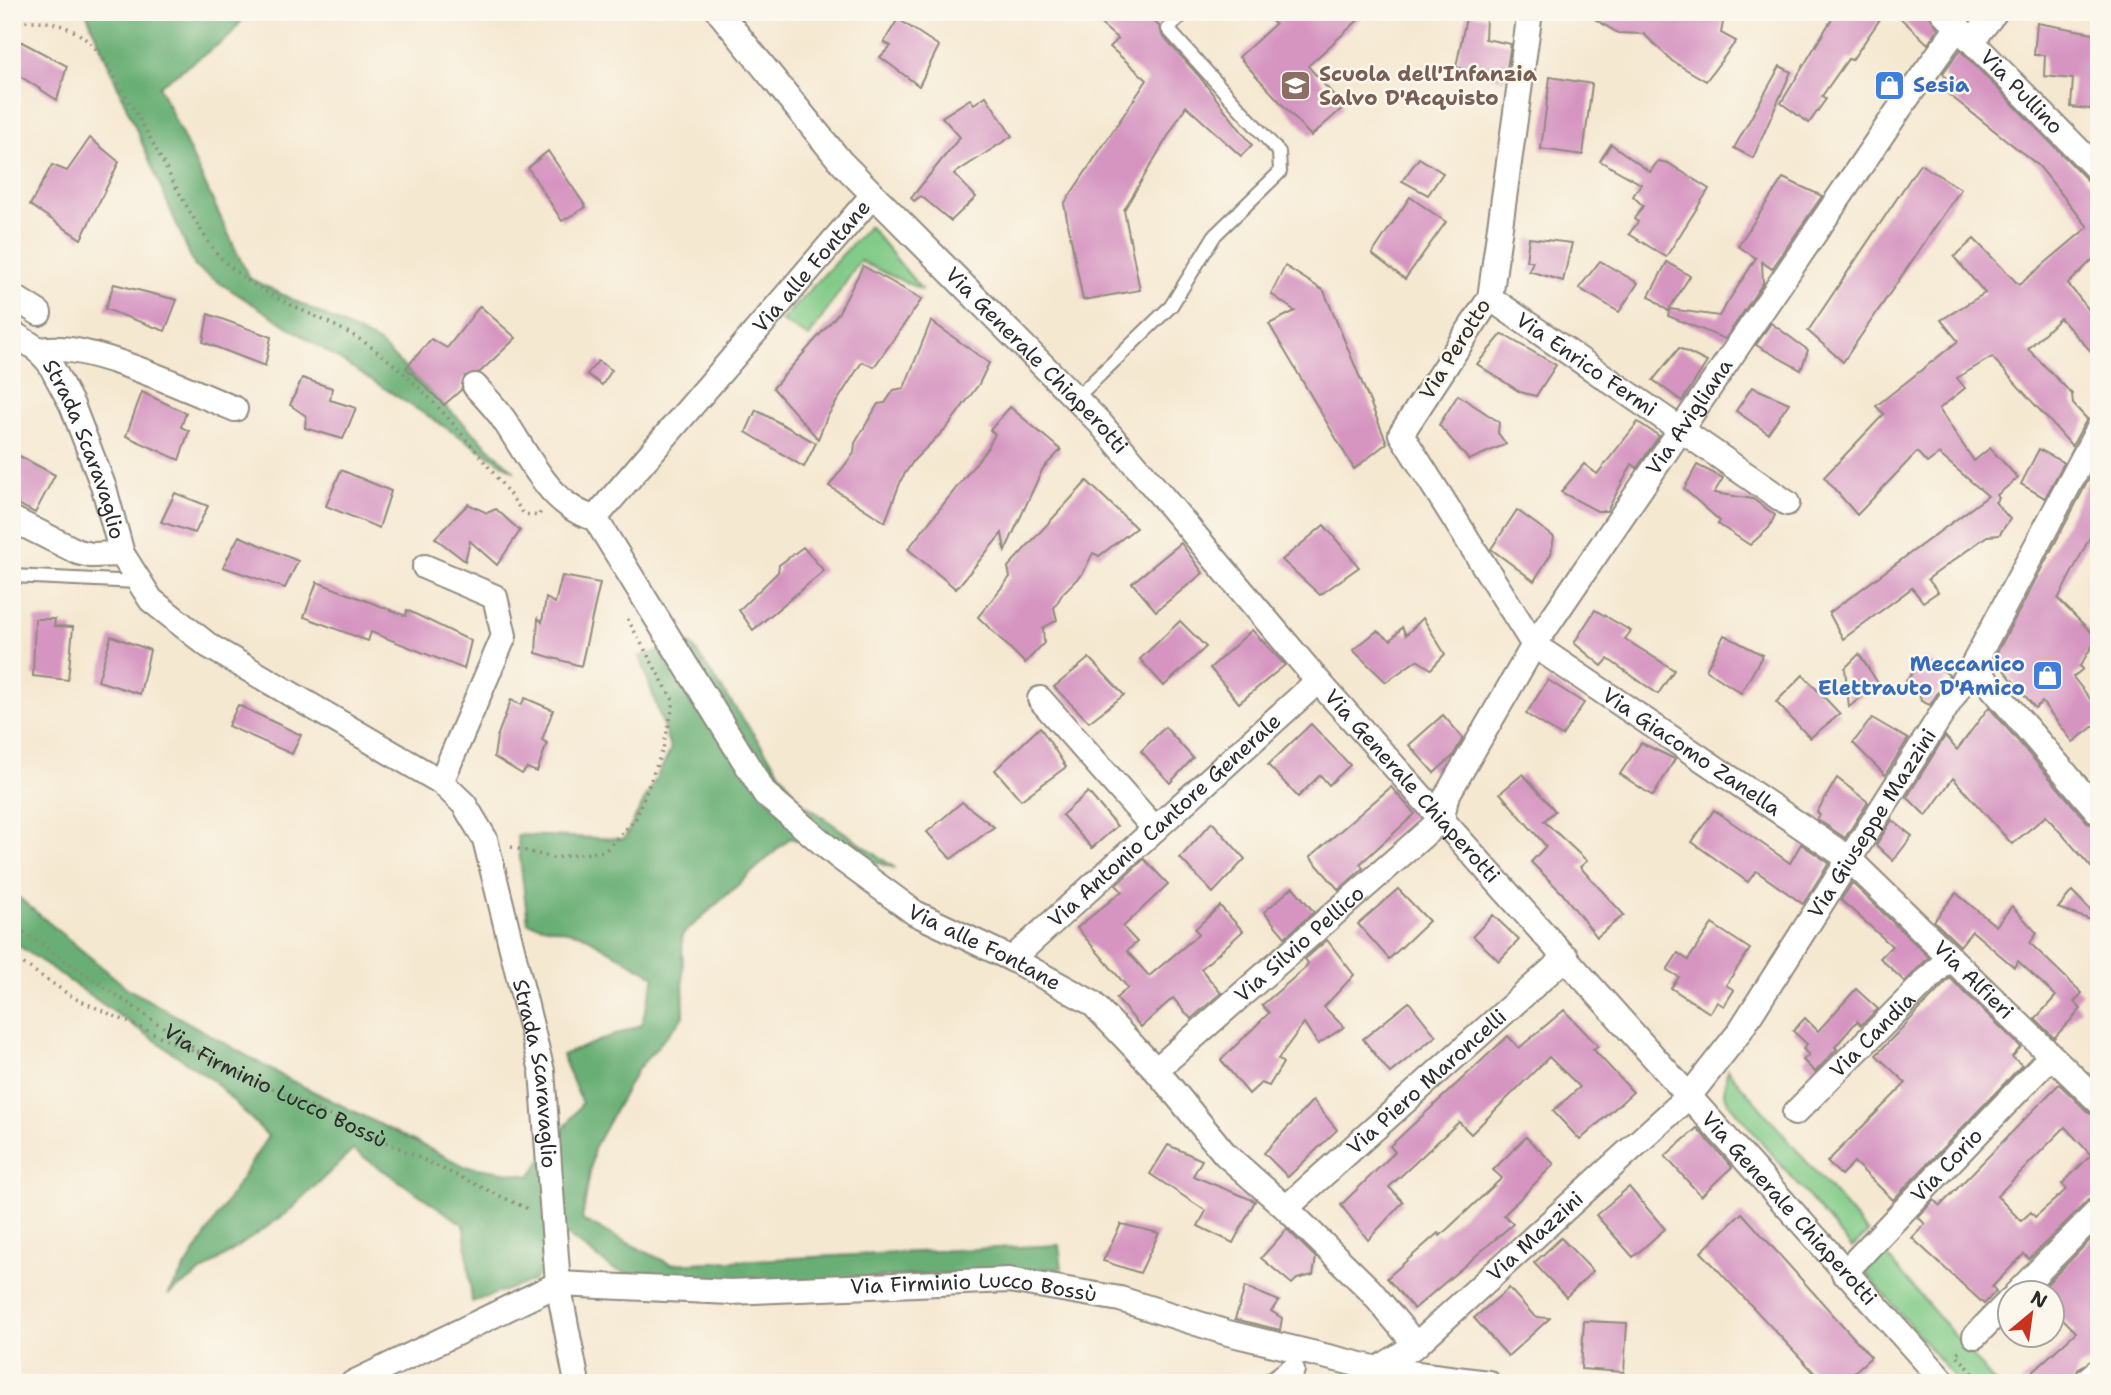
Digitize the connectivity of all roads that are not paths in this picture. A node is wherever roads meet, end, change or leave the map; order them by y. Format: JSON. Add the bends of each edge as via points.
{"nodes":[{"id":1,"x":719,"y":12,"type":"edge"},
{"id":2,"x":1185,"y":12,"type":"edge"},
{"id":3,"x":1530,"y":12,"type":"edge"},
{"id":4,"x":1995,"y":12,"type":"edge"},
{"id":5,"x":1958,"y":27,"type":"edge"},
{"id":6,"x":2099,"y":171,"type":"edge"},
{"id":7,"x":873,"y":195,"type":"junction"},
{"id":8,"x":12,"y":296,"type":"edge"},
{"id":9,"x":1490,"y":298,"type":"junction"},
{"id":10,"x":39,"y":313,"type":"dead end"},
{"id":11,"x":12,"y":333,"type":"edge"},
{"id":12,"x":38,"y":351,"type":"junction"},
{"id":13,"x":475,"y":386,"type":"dead end"},
{"id":14,"x":1075,"y":398,"type":"junction"},
{"id":15,"x":235,"y":409,"type":"dead end"},
{"id":16,"x":2099,"y":428,"type":"edge"},
{"id":17,"x":1684,"y":429,"type":"junction"},
{"id":18,"x":1787,"y":503,"type":"dead end"},
{"id":19,"x":595,"y":518,"type":"junction"},
{"id":20,"x":12,"y":519,"type":"edge"},
{"id":21,"x":122,"y":554,"type":"junction"},
{"id":22,"x":425,"y":567,"type":"dead end"},
{"id":23,"x":12,"y":576,"type":"edge"},
{"id":24,"x":138,"y":582,"type":"junction"},
{"id":25,"x":1534,"y":645,"type":"junction"},
{"id":26,"x":1973,"y":664,"type":"junction"},
{"id":27,"x":1318,"y":681,"type":"junction"},
{"id":28,"x":1040,"y":699,"type":"dead end"},
{"id":29,"x":441,"y":782,"type":"junction"},
{"id":30,"x":2099,"y":813,"type":"edge"},
{"id":31,"x":1442,"y":818,"type":"junction"},
{"id":32,"x":1155,"y":829,"type":"junction"},
{"id":33,"x":1848,"y":858,"type":"junction"},
{"id":34,"x":1566,"y":957,"type":"junction"},
{"id":35,"x":1012,"y":958,"type":"junction"},
{"id":36,"x":1949,"y":958,"type":"junction"},
{"id":37,"x":2050,"y":1057,"type":"junction"},
{"id":38,"x":1156,"y":1070,"type":"junction"},
{"id":39,"x":1689,"y":1096,"type":"junction"},
{"id":40,"x":2099,"y":1102,"type":"edge"},
{"id":41,"x":1795,"y":1112,"type":"dead end"},
{"id":42,"x":1286,"y":1208,"type":"junction"},
{"id":43,"x":2099,"y":1210,"type":"edge"},
{"id":44,"x":1844,"y":1273,"type":"junction"},
{"id":45,"x":2029,"y":1280,"type":"edge"},
{"id":46,"x":558,"y":1284,"type":"junction"},
{"id":47,"x":1996,"y":1314,"type":"edge"},
{"id":48,"x":1975,"y":1336,"type":"dead end"},
{"id":49,"x":1416,"y":1345,"type":"junction"},
{"id":50,"x":1373,"y":1376,"type":"edge"},
{"id":51,"x":2099,"y":1377,"type":"edge"},
{"id":52,"x":353,"y":1383,"type":"edge"},
{"id":53,"x":577,"y":1383,"type":"edge"},
{"id":54,"x":1488,"y":1383,"type":"edge"},
{"id":55,"x":1945,"y":1383,"type":"edge"},
{"id":56,"x":2092,"y":1383,"type":"edge"}],
"edges":[{"from":1,"to":7,"type":"street","name":"Via alle Fontane"},
{"from":2,"to":14,"type":"lane","via":[[1168,29],[1279,152],[1280,172],[1214,235],[1171,306]]},
{"from":3,"to":9,"type":"street","name":"Via Perotto"},
{"from":4,"to":5,"type":"street","name":"Via Avigliana"},
{"from":5,"to":6,"type":"street","name":"Via Pullino"},
{"from":5,"to":17,"type":"street","name":"Via Avigliana"},
{"from":7,"to":14,"type":"street","name":"Via Generale Chiaperotti"},
{"from":7,"to":19,"type":"street","name":"Via alle Fontane"},
{"from":8,"to":10,"type":"street"},
{"from":9,"to":17,"type":"street","name":"Via Enrico Fermi"},
{"from":9,"to":25,"type":"street","name":"Via Perotto","via":[[1401,434]]},
{"from":11,"to":12,"type":"street","name":"Strada Scaravaglio"},
{"from":12,"to":15,"type":"street","name":"Strada Scaravaglio","via":[[50,346],[69,348]]},
{"from":12,"to":21,"type":"street","name":"Strada Scaravaglio","via":[[72,405],[104,488]]},
{"from":13,"to":19,"type":"street","via":[[502,416],[548,485],[577,514]]},
{"from":14,"to":27,"type":"street","name":"Via Generale Chiaperotti"},
{"from":16,"to":26,"type":"street","name":"Via Giuseppe Mazzini"},
{"from":17,"to":18,"type":"street","name":"Via Enrico Fermi"},
{"from":17,"to":25,"type":"street","name":"Via Avigliana"},
{"from":19,"to":35,"type":"street","name":"Via alle Fontane","via":[[765,794],[915,913]]},
{"from":20,"to":21,"type":"street","name":"Strada Scaravaglio","via":[[78,552]]},
{"from":21,"to":24,"type":"street","name":"Strada Scaravaglio"},
{"from":22,"to":29,"type":"street","via":[[495,597],[505,636]]},
{"from":23,"to":24,"type":"lane"},
{"from":24,"to":29,"type":"street","name":"Strada Scaravaglio","via":[[159,607],[209,646]]},
{"from":25,"to":31,"type":"street","name":"Via Avigliana","via":[[1446,797]]},
{"from":25,"to":33,"type":"street","name":"Via Giacomo Zanella"},
{"from":26,"to":30,"type":"street"},
{"from":26,"to":33,"type":"street","name":"Via Giuseppe Mazzini"},
{"from":27,"to":31,"type":"street","name":"Via Generale Chiaperotti"},
{"from":27,"to":32,"type":"street","name":"Via Antonio Cantore Generale"},
{"from":28,"to":32,"type":"street"},
{"from":29,"to":46,"type":"street","name":"Strada Scaravaglio","via":[[464,804],[485,839],[542,1071]]},
{"from":31,"to":34,"type":"street","name":"Via Generale Chiaperotti"},
{"from":31,"to":38,"type":"street","name":"Via Silvio Pellico"},
{"from":32,"to":35,"type":"street","name":"Via Antonio Cantore Generale"},
{"from":33,"to":36,"type":"street","name":"Via Alfieri"},
{"from":33,"to":39,"type":"street","name":"Via Giuseppe Mazzini","via":[[1738,1034]]},
{"from":34,"to":39,"type":"street","name":"Via Generale Chiaperotti"},
{"from":34,"to":42,"type":"street","name":"Via Piero Maroncelli"},
{"from":35,"to":38,"type":"street","name":"Via alle Fontane","via":[[1092,1003]]},
{"from":36,"to":37,"type":"street","name":"Via Alfieri"},
{"from":36,"to":41,"type":"street","name":"Via Candia"},
{"from":37,"to":40,"type":"street","name":"Via Alfieri"},
{"from":37,"to":44,"type":"street","name":"Via Corio"},
{"from":38,"to":42,"type":"street","name":"Via alle Fontane","via":[[1225,1154]]},
{"from":39,"to":44,"type":"street","name":"Via Generale Chiaperotti"},
{"from":39,"to":49,"type":"street","name":"Via Mazzini"},
{"from":42,"to":49,"type":"street","name":"Via alle Fontane","via":[[1369,1289]]},
{"from":43,"to":45,"type":"street"},
{"from":44,"to":55,"type":"street","name":"Via Generale Chiaperotti"},
{"from":46,"to":50,"type":"street","name":"Via Firminio Lucco Bossù","via":[[731,1292],[1009,1280],[1121,1299]]},
{"from":46,"to":52,"type":"street"},
{"from":46,"to":53,"type":"street","name":"Strada Scaravaglio"},
{"from":47,"to":48,"type":"street"},
{"from":49,"to":50,"type":"street","name":"Via Mazzini"},
{"from":50,"to":54,"type":"street","name":"Via Firminio Lucco Bossù"},
{"from":51,"to":56,"type":"street"}]}
